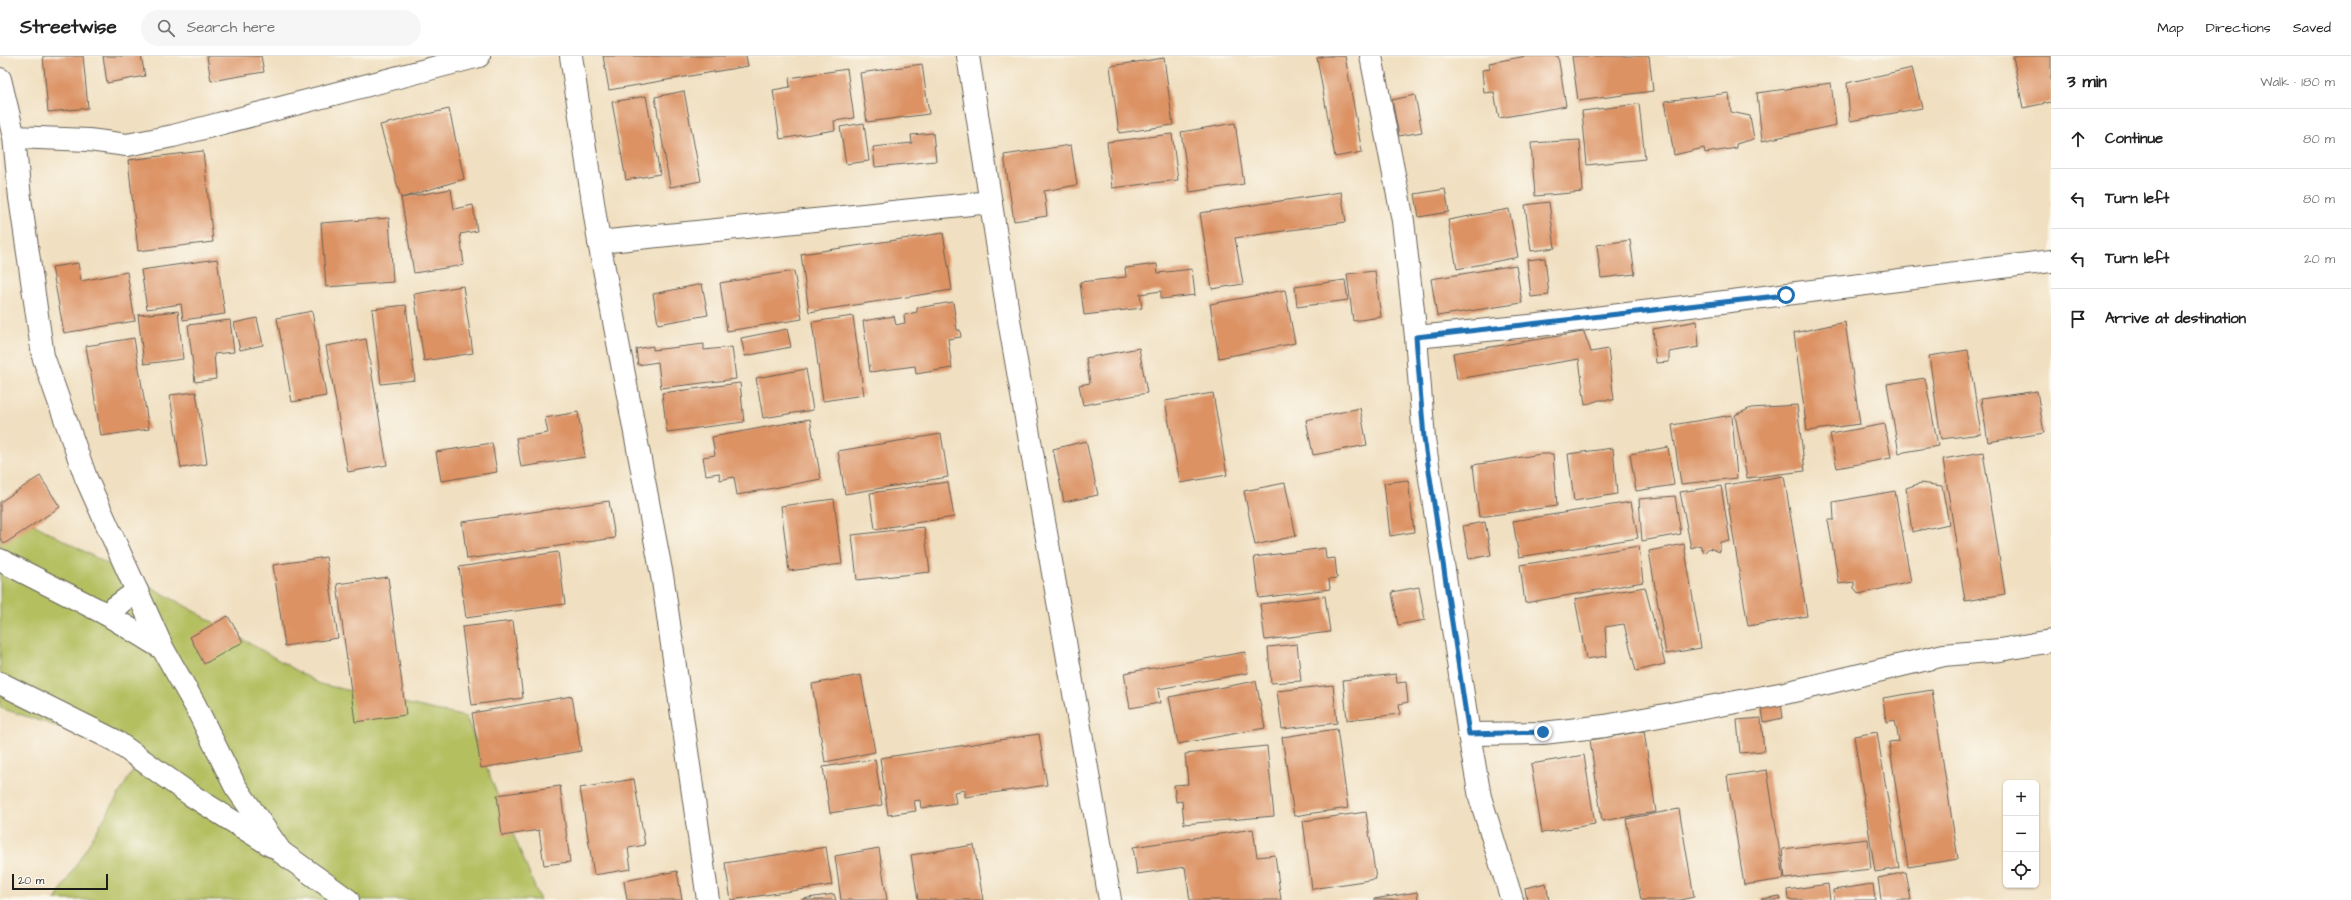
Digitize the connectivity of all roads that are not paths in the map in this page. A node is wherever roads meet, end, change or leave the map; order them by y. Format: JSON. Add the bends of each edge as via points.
{"nodes":[{"id":1,"x":479,"y":56,"type":"edge"},
{"id":2,"x":571,"y":56,"type":"edge"},
{"id":3,"x":968,"y":56,"type":"edge"},
{"id":4,"x":1371,"y":56,"type":"edge"},
{"id":5,"x":0,"y":79,"type":"edge"},
{"id":6,"x":14,"y":137,"type":"junction"},
{"id":7,"x":991,"y":202,"type":"junction"},
{"id":8,"x":599,"y":242,"type":"junction"},
{"id":9,"x":2051,"y":261,"type":"edge"},
{"id":10,"x":1416,"y":337,"type":"junction"},
{"id":11,"x":0,"y":560,"type":"edge"},
{"id":12,"x":137,"y":591,"type":"junction"},
{"id":13,"x":106,"y":614,"type":"junction"},
{"id":14,"x":2051,"y":641,"type":"edge"},
{"id":15,"x":163,"y":649,"type":"junction"},
{"id":16,"x":0,"y":683,"type":"edge"},
{"id":17,"x":1469,"y":734,"type":"junction"},
{"id":18,"x":281,"y":852,"type":"junction"},
{"id":19,"x":348,"y":900,"type":"edge"},
{"id":20,"x":708,"y":900,"type":"edge"},
{"id":21,"x":1110,"y":900,"type":"edge"},
{"id":22,"x":1512,"y":900,"type":"edge"}],
"edges":[{"from":1,"to":6,"type":"street","via":[[173,136],[127,145],[90,140]]},
{"from":2,"to":8,"type":"street"},
{"from":3,"to":7,"type":"street"},
{"from":4,"to":10,"type":"street","via":[[1403,221]]},
{"from":5,"to":6,"type":"street"},
{"from":6,"to":12,"type":"street","via":[[22,213],[43,356],[86,478]]},
{"from":7,"to":8,"type":"street"},
{"from":7,"to":21,"type":"street","via":[[1010,326]]},
{"from":8,"to":20,"type":"street","via":[[663,581]]},
{"from":9,"to":10,"type":"street","via":[[1547,324]]},
{"from":10,"to":17,"type":"street","via":[[1424,438]]},
{"from":11,"to":13,"type":"street"},
{"from":12,"to":13,"type":"street"},
{"from":12,"to":15,"type":"street"},
{"from":13,"to":15,"type":"street"},
{"from":14,"to":17,"type":"street","via":[[2000,650],[1944,655],[1784,693],[1605,726],[1543,732]]},
{"from":15,"to":18,"type":"street","via":[[196,705],[235,786]]},
{"from":16,"to":18,"type":"street","via":[[114,740],[191,795]]},
{"from":17,"to":22,"type":"street","via":[[1480,797]]},
{"from":18,"to":19,"type":"street"}]}
